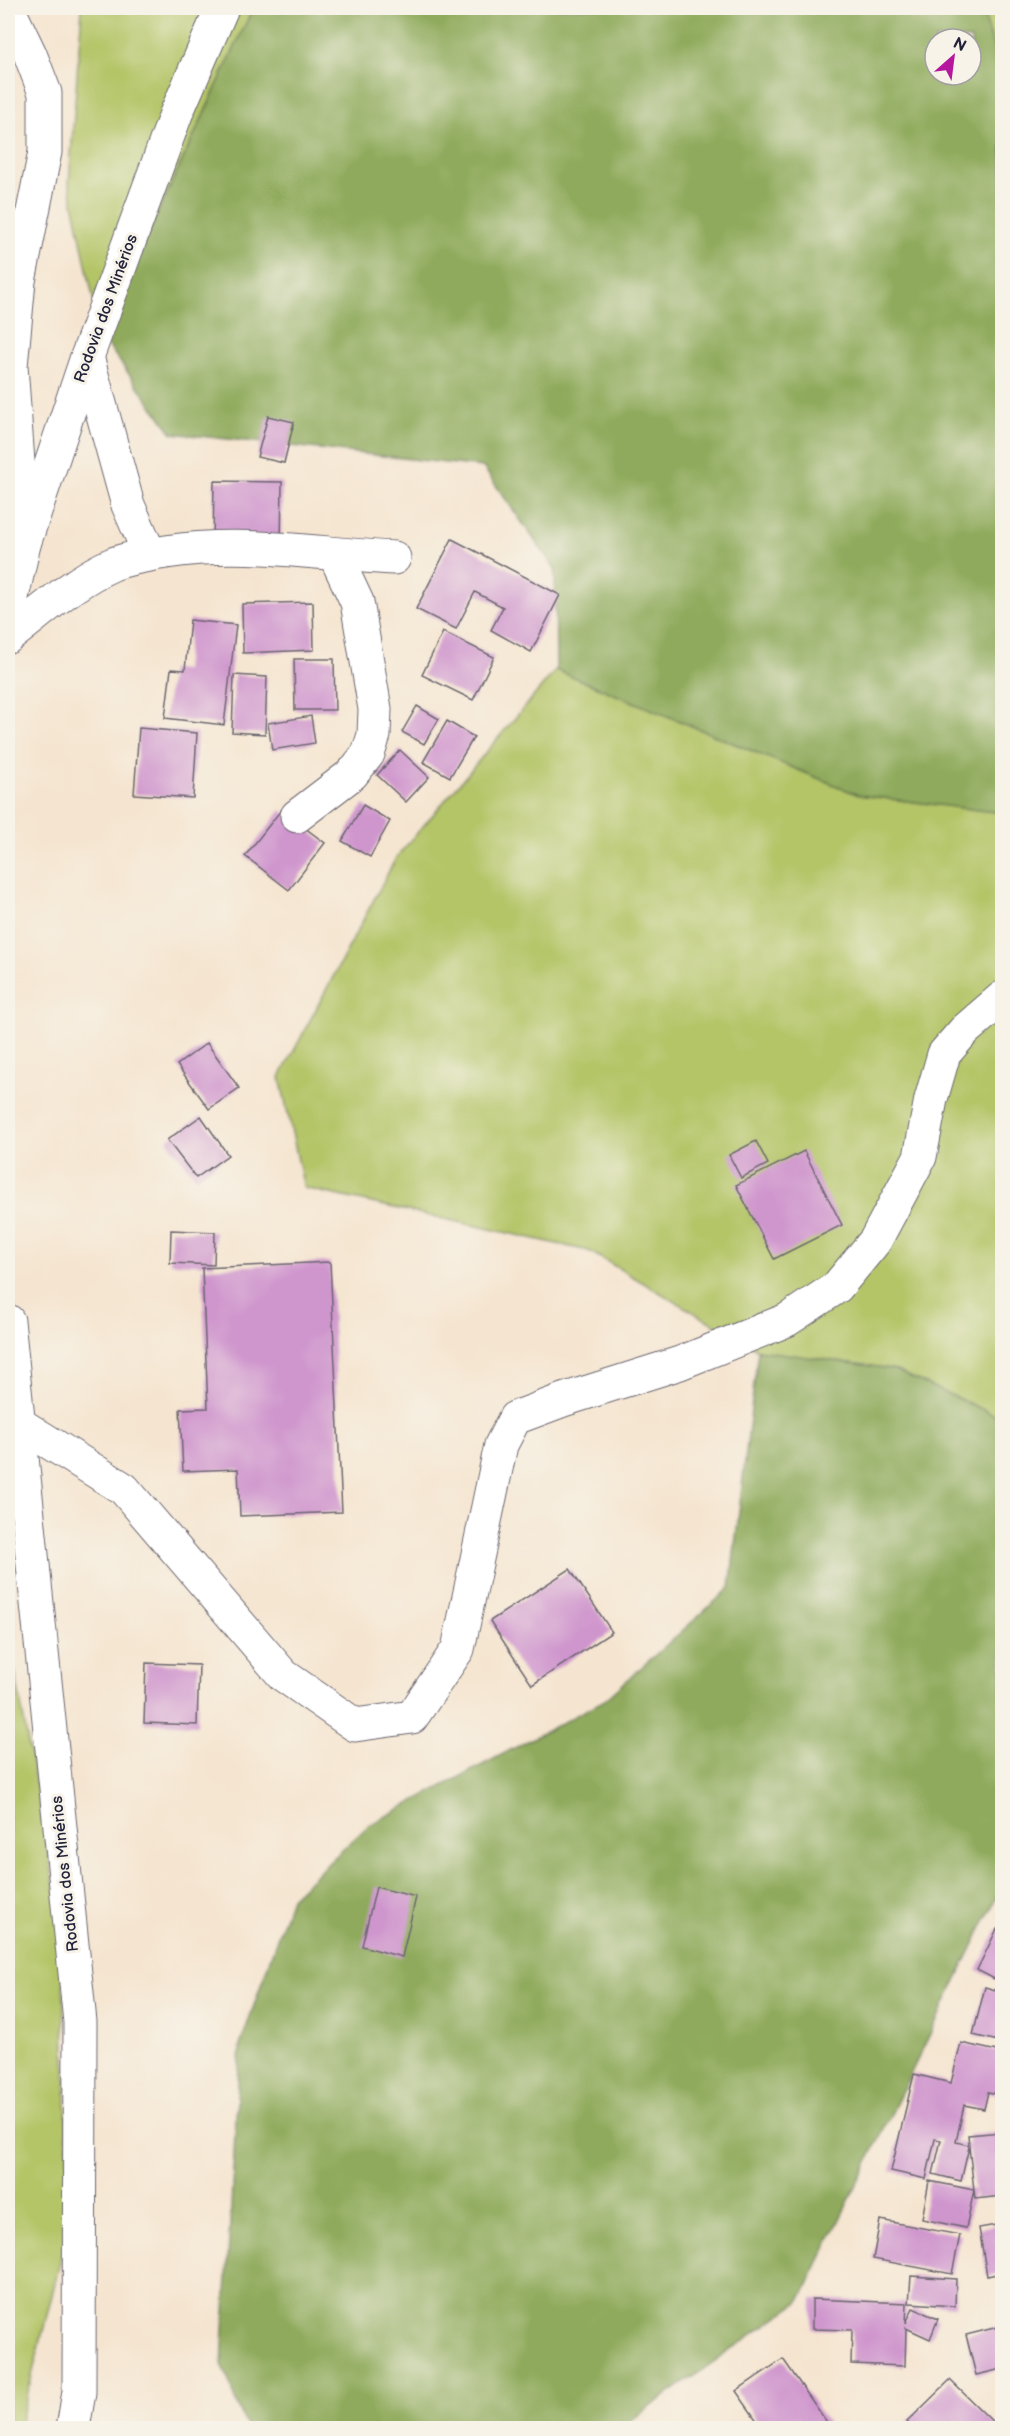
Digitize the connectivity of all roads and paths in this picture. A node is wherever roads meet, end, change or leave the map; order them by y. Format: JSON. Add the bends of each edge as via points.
{"nodes":[{"id":1,"x":8,"y":8,"type":"edge"},
{"id":2,"x":222,"y":8,"type":"edge"},
{"id":3,"x":87,"y":357,"type":"junction"},
{"id":4,"x":24,"y":544,"type":"junction"},
{"id":5,"x":150,"y":555,"type":"junction"},
{"id":6,"x":335,"y":555,"type":"junction"},
{"id":7,"x":394,"y":558,"type":"dead end"},
{"id":8,"x":8,"y":615,"type":"edge"},
{"id":9,"x":8,"y":637,"type":"edge"},
{"id":10,"x":297,"y":816,"type":"dead end"},
{"id":11,"x":1002,"y":998,"type":"edge"},
{"id":12,"x":8,"y":1322,"type":"edge"},
{"id":13,"x":18,"y":1423,"type":"junction"},
{"id":14,"x":73,"y":2428,"type":"edge"}],
"edges":[{"from":1,"to":4,"type":"street","via":[[45,93],[45,152],[19,281],[11,366]]},
{"from":2,"to":3,"type":"street","name":"Rodovia dos Minérios","via":[[176,114]]},
{"from":3,"to":4,"type":"street","name":"Rodovia dos Minérios"},
{"from":3,"to":5,"type":"street","via":[[128,505]]},
{"from":4,"to":8,"type":"street","name":"Rodovia dos Minérios"},
{"from":5,"to":6,"type":"street","via":[[241,546]]},
{"from":5,"to":9,"type":"street","via":[[114,564],[83,580]]},
{"from":6,"to":7,"type":"street"},
{"from":6,"to":10,"type":"street","via":[[357,602],[375,709],[374,735],[368,754],[352,774]]},
{"from":11,"to":13,"type":"street","via":[[944,1054],[920,1157],[875,1241],[837,1287],[787,1320],[680,1363],[515,1418],[501,1445],[458,1649],[412,1717],[355,1725],[283,1675],[124,1489]]},
{"from":12,"to":13,"type":"street","name":"Rodovia dos Minérios"},
{"from":13,"to":14,"type":"street","name":"Rodovia dos Minérios","via":[[80,2022],[79,2392]]}]}
